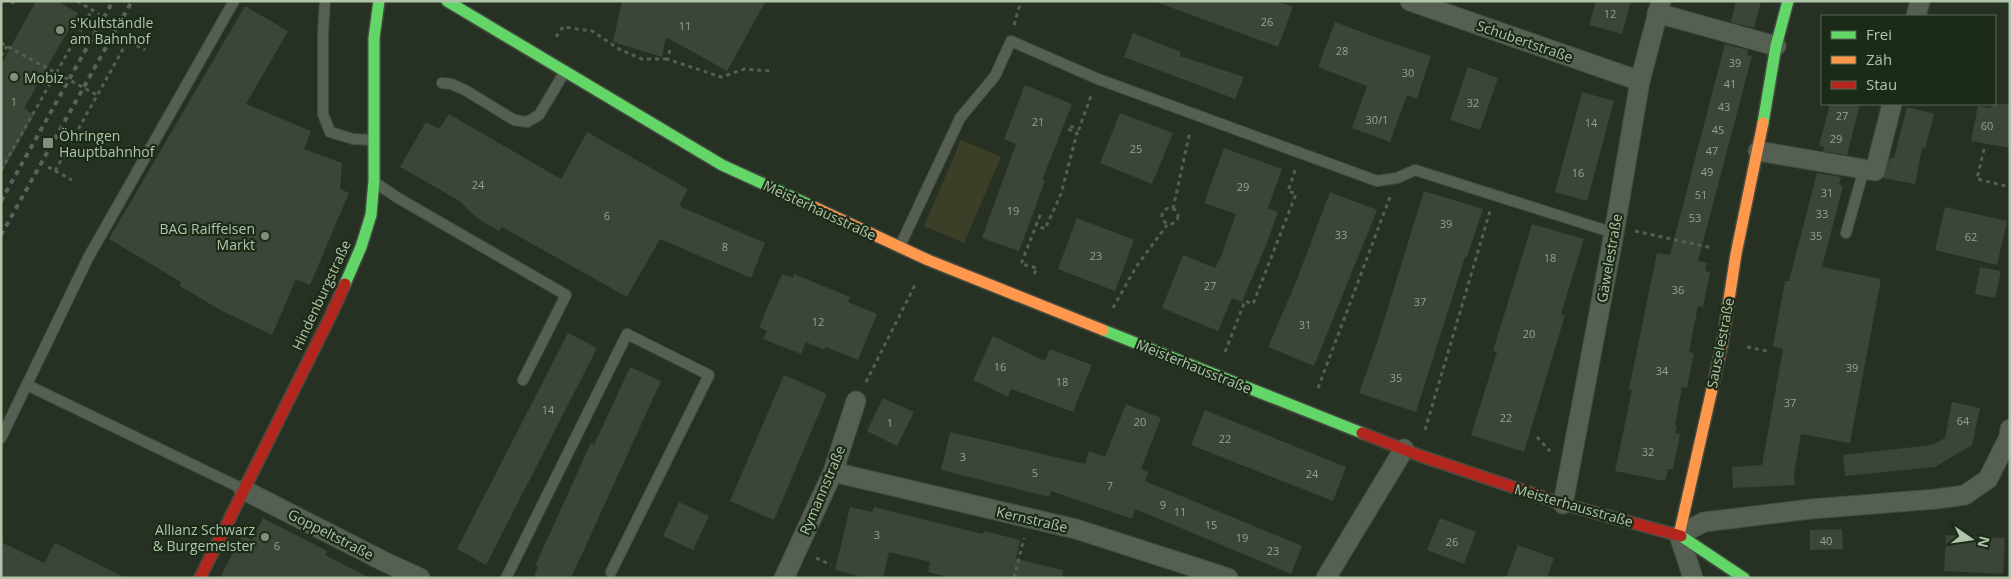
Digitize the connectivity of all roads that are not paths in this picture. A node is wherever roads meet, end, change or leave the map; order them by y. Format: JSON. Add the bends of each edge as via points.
{"nodes":[{"id":1,"x":234,"y":1,"type":"edge"},
{"id":2,"x":325,"y":1,"type":"edge"},
{"id":3,"x":379,"y":1,"type":"edge"},
{"id":4,"x":447,"y":1,"type":"edge"},
{"id":5,"x":1410,"y":1,"type":"edge"},
{"id":6,"x":1788,"y":1,"type":"edge"},
{"id":7,"x":1920,"y":1,"type":"edge"},
{"id":8,"x":1441,"y":6,"type":"edge"},
{"id":9,"x":1659,"y":7,"type":"edge"},
{"id":10,"x":1916,"y":15,"type":"edge"},
{"id":11,"x":1776,"y":46,"type":"junction"},
{"id":12,"x":564,"y":72,"type":"junction"},
{"id":13,"x":1640,"y":81,"type":"junction"},
{"id":14,"x":442,"y":83,"type":"dead end"},
{"id":15,"x":1892,"y":105,"type":"edge"},
{"id":16,"x":373,"y":140,"type":"junction"},
{"id":17,"x":1758,"y":151,"type":"junction"},
{"id":18,"x":1864,"y":169,"type":"junction"},
{"id":19,"x":374,"y":182,"type":"junction"},
{"id":20,"x":1615,"y":230,"type":"junction"},
{"id":21,"x":1846,"y":233,"type":"dead end"},
{"id":22,"x":900,"y":247,"type":"junction"},
{"id":23,"x":523,"y":380,"type":"dead end"},
{"id":24,"x":27,"y":385,"type":"junction"},
{"id":25,"x":856,"y":401,"type":"road end"},
{"id":26,"x":2010,"y":429,"type":"edge"},
{"id":27,"x":1,"y":438,"type":"edge"},
{"id":28,"x":1411,"y":452,"type":"junction"},
{"id":29,"x":833,"y":472,"type":"junction"},
{"id":30,"x":244,"y":490,"type":"junction"},
{"id":31,"x":1562,"y":504,"type":"junction"},
{"id":32,"x":1679,"y":535,"type":"junction"},
{"id":33,"x":611,"y":572,"type":"dead end"},
{"id":34,"x":200,"y":578,"type":"edge"},
{"id":35,"x":420,"y":578,"type":"edge"},
{"id":36,"x":506,"y":578,"type":"edge"},
{"id":37,"x":784,"y":578,"type":"edge"},
{"id":38,"x":1228,"y":578,"type":"edge"},
{"id":39,"x":1326,"y":578,"type":"edge"},
{"id":40,"x":1693,"y":578,"type":"edge"},
{"id":41,"x":1744,"y":578,"type":"edge"}],
"edges":[{"from":1,"to":24,"type":"lane","via":[[88,258]]},
{"from":2,"to":16,"type":"lane","via":[[323,114],[330,132],[353,139]]},
{"from":3,"to":16,"type":"street","name":"Hindenburgstraße","via":[[374,38]]},
{"from":4,"to":12,"type":"street","name":"Meisterhausstraße"},
{"from":5,"to":8,"type":"street","name":"Schubertstraße"},
{"from":6,"to":11,"type":"street","name":"Sauselestraße"},
{"from":7,"to":10,"type":"street"},
{"from":8,"to":13,"type":"street","name":"Schubertstraße"},
{"from":9,"to":11,"type":"street","name":"Gäwelestraße"},
{"from":9,"to":13,"type":"street","name":"Gäwelestraße"},
{"from":11,"to":17,"type":"street","name":"Sauselestraße"},
{"from":12,"to":14,"type":"lane","via":[[539,115],[527,122],[514,120],[465,90]]},
{"from":12,"to":22,"type":"street","name":"Meisterhausstraße","via":[[722,165]]},
{"from":13,"to":20,"type":"street","name":"Gäwelestraße"},
{"from":15,"to":18,"type":"street","via":[[1875,171]]},
{"from":16,"to":19,"type":"street","name":"Hindenburgstraße"},
{"from":17,"to":18,"type":"street"},
{"from":17,"to":32,"type":"street","name":"Sauselestraße","via":[[1736,254],[1722,345]]},
{"from":18,"to":21,"type":"lane"},
{"from":19,"to":23,"type":"lane","via":[[566,295]]},
{"from":19,"to":30,"type":"street","name":"Hindenburgstraße","via":[[371,215],[361,247]]},
{"from":20,"to":22,"type":"lane","via":[[1415,170],[1397,178],[1377,181],[1098,79],[1011,41],[995,76],[960,118]]},
{"from":20,"to":31,"type":"street","name":"Gäwelestraße"},
{"from":22,"to":28,"type":"street","name":"Meisterhausstraße"},
{"from":24,"to":27,"type":"lane"},
{"from":24,"to":30,"type":"lane"},
{"from":25,"to":29,"type":"street","name":"Rymannstraße"},
{"from":26,"to":32,"type":"street","via":[[1988,479],[1966,495],[1704,522]]},
{"from":28,"to":31,"type":"street","name":"Meisterhausstraße"},
{"from":28,"to":39,"type":"street"},
{"from":29,"to":37,"type":"street","name":"Rymannstraße"},
{"from":29,"to":38,"type":"street","name":"Kernstraße","via":[[1076,529]]},
{"from":30,"to":34,"type":"street","name":"Hindenburgstraße"},
{"from":30,"to":35,"type":"street","name":"Goppeltstraße"},
{"from":31,"to":32,"type":"street","name":"Meisterhausstraße"},
{"from":32,"to":40,"type":"street"},
{"from":32,"to":41,"type":"street","name":"Meisterhausstraße"},
{"from":33,"to":36,"type":"lane","via":[[709,375],[627,334]]}]}
